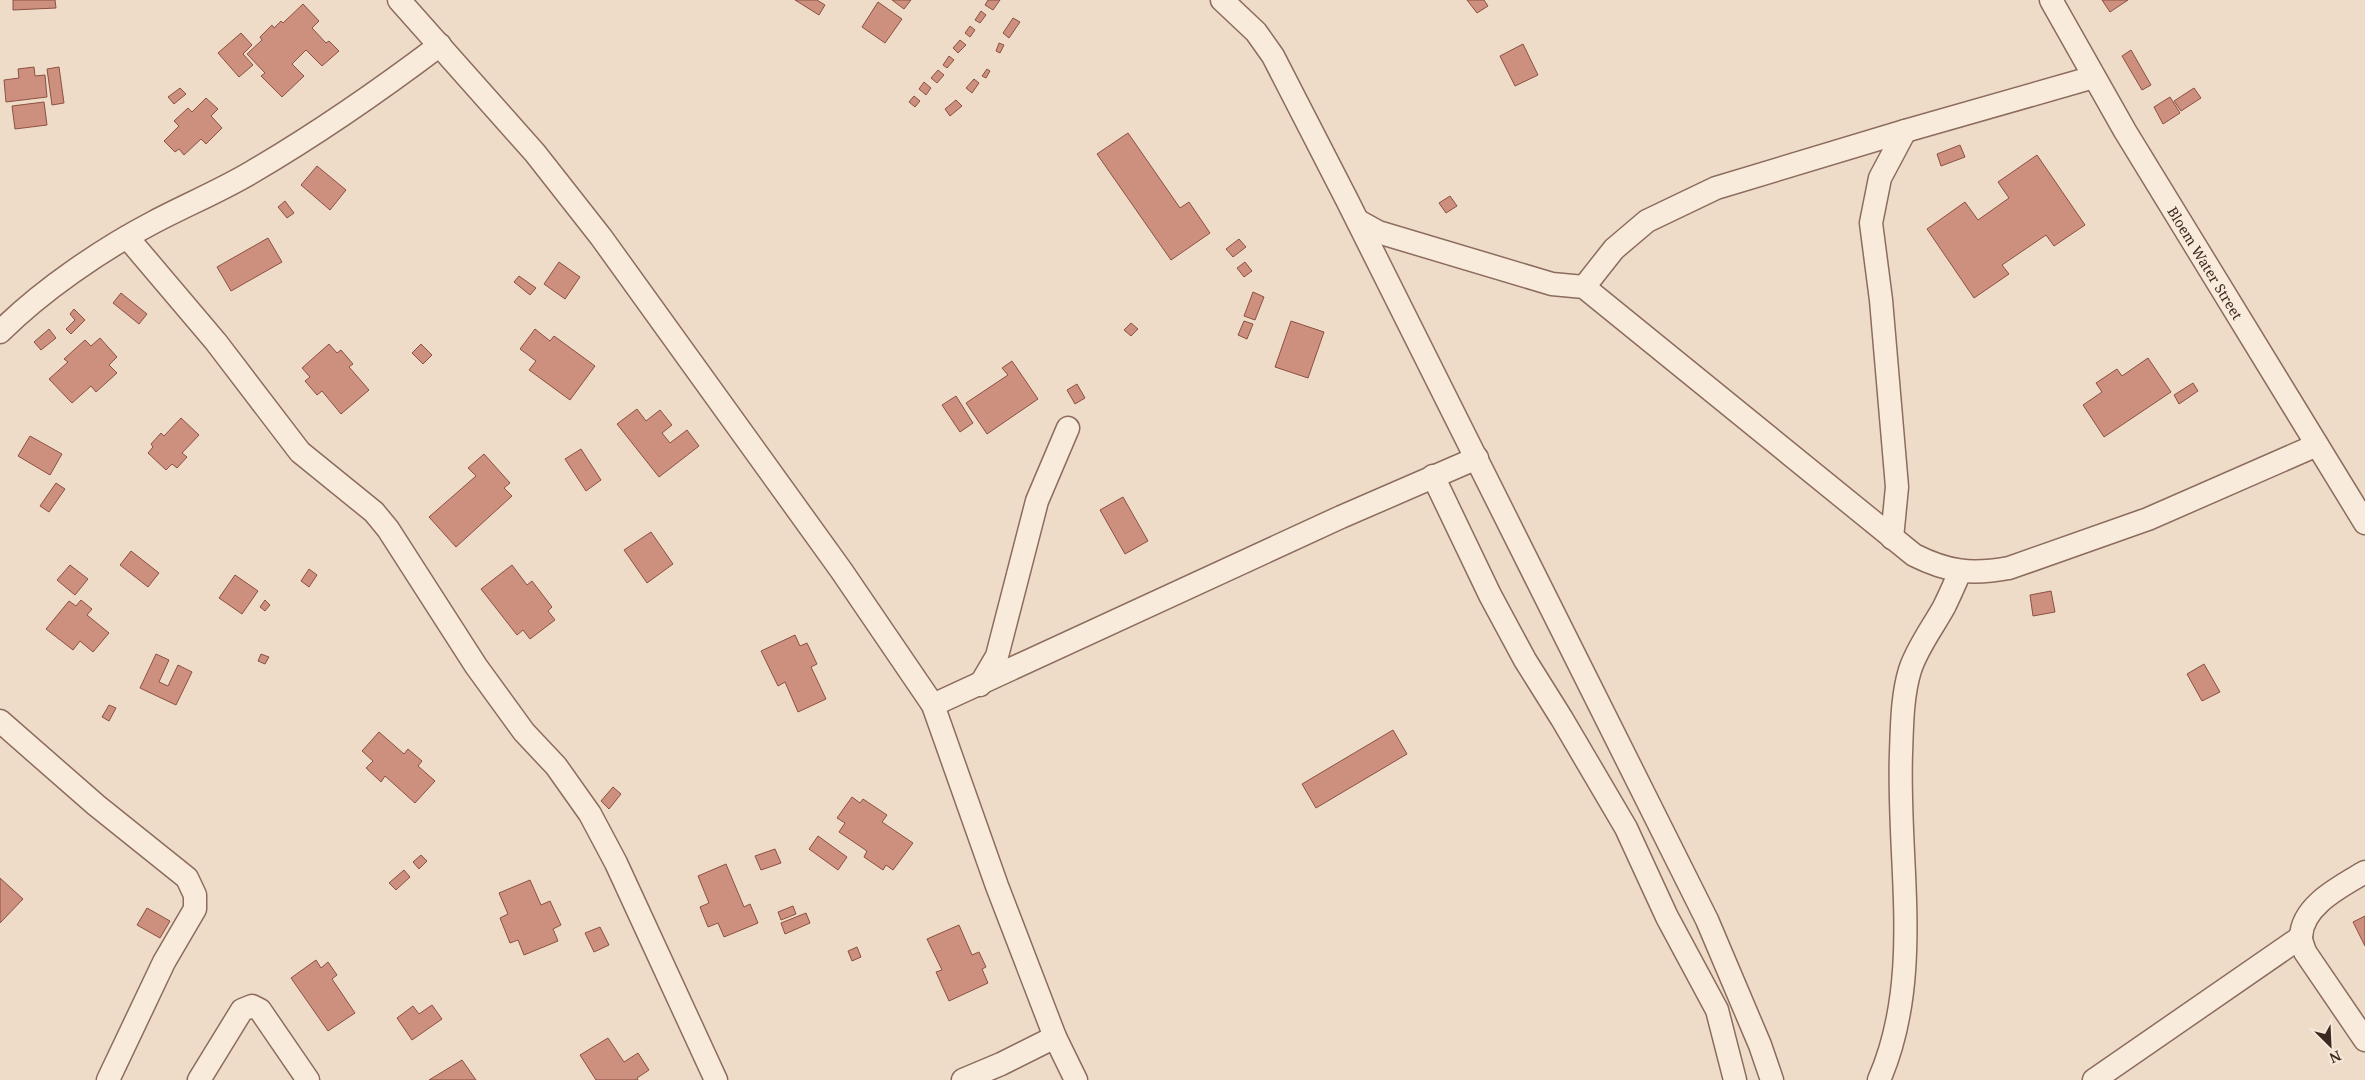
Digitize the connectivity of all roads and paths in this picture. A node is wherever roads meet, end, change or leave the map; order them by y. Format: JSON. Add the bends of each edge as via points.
{"nodes":[{"id":1,"x":399,"y":0,"type":"edge"},
{"id":2,"x":1222,"y":0,"type":"edge"},
{"id":3,"x":2051,"y":0,"type":"edge"},
{"id":4,"x":440,"y":45,"type":"junction"},
{"id":5,"x":2094,"y":77,"type":"junction"},
{"id":6,"x":1905,"y":131,"type":"junction"},
{"id":7,"x":1358,"y":221,"type":"junction"},
{"id":8,"x":128,"y":237,"type":"junction"},
{"id":9,"x":1584,"y":287,"type":"junction"},
{"id":10,"x":0,"y":332,"type":"edge"},
{"id":11,"x":1068,"y":428,"type":"dead end"},
{"id":12,"x":2317,"y":445,"type":"junction"},
{"id":13,"x":1477,"y":458,"type":"junction"},
{"id":14,"x":1433,"y":476,"type":"junction"},
{"id":15,"x":2365,"y":523,"type":"edge"},
{"id":16,"x":1892,"y":538,"type":"junction"},
{"id":17,"x":1960,"y":572,"type":"junction"},
{"id":18,"x":980,"y":685,"type":"junction"},
{"id":19,"x":933,"y":705,"type":"junction"},
{"id":20,"x":0,"y":721,"type":"edge"},
{"id":21,"x":2365,"y":872,"type":"edge"},
{"id":22,"x":2301,"y":937,"type":"junction"},
{"id":23,"x":1055,"y":1036,"type":"junction"},
{"id":24,"x":2365,"y":1040,"type":"edge"},
{"id":25,"x":108,"y":1080,"type":"edge"},
{"id":26,"x":199,"y":1080,"type":"edge"},
{"id":27,"x":308,"y":1080,"type":"edge"},
{"id":28,"x":716,"y":1080,"type":"edge"},
{"id":29,"x":963,"y":1080,"type":"edge"},
{"id":30,"x":1076,"y":1080,"type":"edge"},
{"id":31,"x":1735,"y":1080,"type":"edge"},
{"id":32,"x":1772,"y":1080,"type":"edge"},
{"id":33,"x":1879,"y":1080,"type":"edge"},
{"id":34,"x":2094,"y":1080,"type":"edge"}],
"edges":[{"from":1,"to":4,"type":"street"},
{"from":2,"to":7,"type":"street","via":[[1256,32],[1273,56]]},
{"from":3,"to":5,"type":"street","name":"Bloem Water Street"},
{"from":4,"to":8,"type":"street","via":[[362,103],[252,172]]},
{"from":4,"to":19,"type":"street","via":[[485,100],[535,153],[601,237],[841,570]]},
{"from":5,"to":6,"type":"street"},
{"from":5,"to":12,"type":"street","name":"Bloem Water Street"},
{"from":6,"to":9,"type":"street","via":[[1716,188],[1647,221],[1614,249]]},
{"from":6,"to":16,"type":"street","via":[[1880,178],[1870,223],[1881,300],[1897,487]]},
{"from":7,"to":9,"type":"street","via":[[1378,232],[1552,284]]},
{"from":7,"to":13,"type":"street"},
{"from":8,"to":10,"type":"street","via":[[18,314]]},
{"from":8,"to":28,"type":"street","via":[[216,342],[300,452],[374,512],[388,529],[476,666],[590,814],[616,863]]},
{"from":9,"to":16,"type":"street"},
{"from":11,"to":18,"type":"street","via":[[1037,501],[999,650]]},
{"from":12,"to":15,"type":"street","name":"Bloem Water Street"},
{"from":12,"to":17,"type":"street","via":[[2148,519],[2009,568]]},
{"from":13,"to":14,"type":"street"},
{"from":13,"to":32,"type":"street","via":[[1707,920]]},
{"from":14,"to":18,"type":"street"},
{"from":14,"to":31,"type":"street","via":[[1525,660],[1626,828],[1667,917],[1717,1010]]},
{"from":16,"to":17,"type":"street","via":[[1930,563]]},
{"from":17,"to":33,"type":"street","via":[[1910,670],[1902,723],[1900,786],[1907,923],[1900,1012],[1888,1060]]},
{"from":18,"to":19,"type":"street"},
{"from":19,"to":23,"type":"street","via":[[997,886]]},
{"from":20,"to":25,"type":"street","via":[[188,878],[195,895],[194,909],[164,962]]},
{"from":21,"to":22,"type":"street","via":[[2334,891],[2316,907]]},
{"from":22,"to":24,"type":"street","via":[[2305,952]]},
{"from":22,"to":34,"type":"street"},
{"from":23,"to":29,"type":"street"},
{"from":23,"to":30,"type":"street"},
{"from":26,"to":27,"type":"street","via":[[242,1010],[252,1006],[260,1010]]}]}
